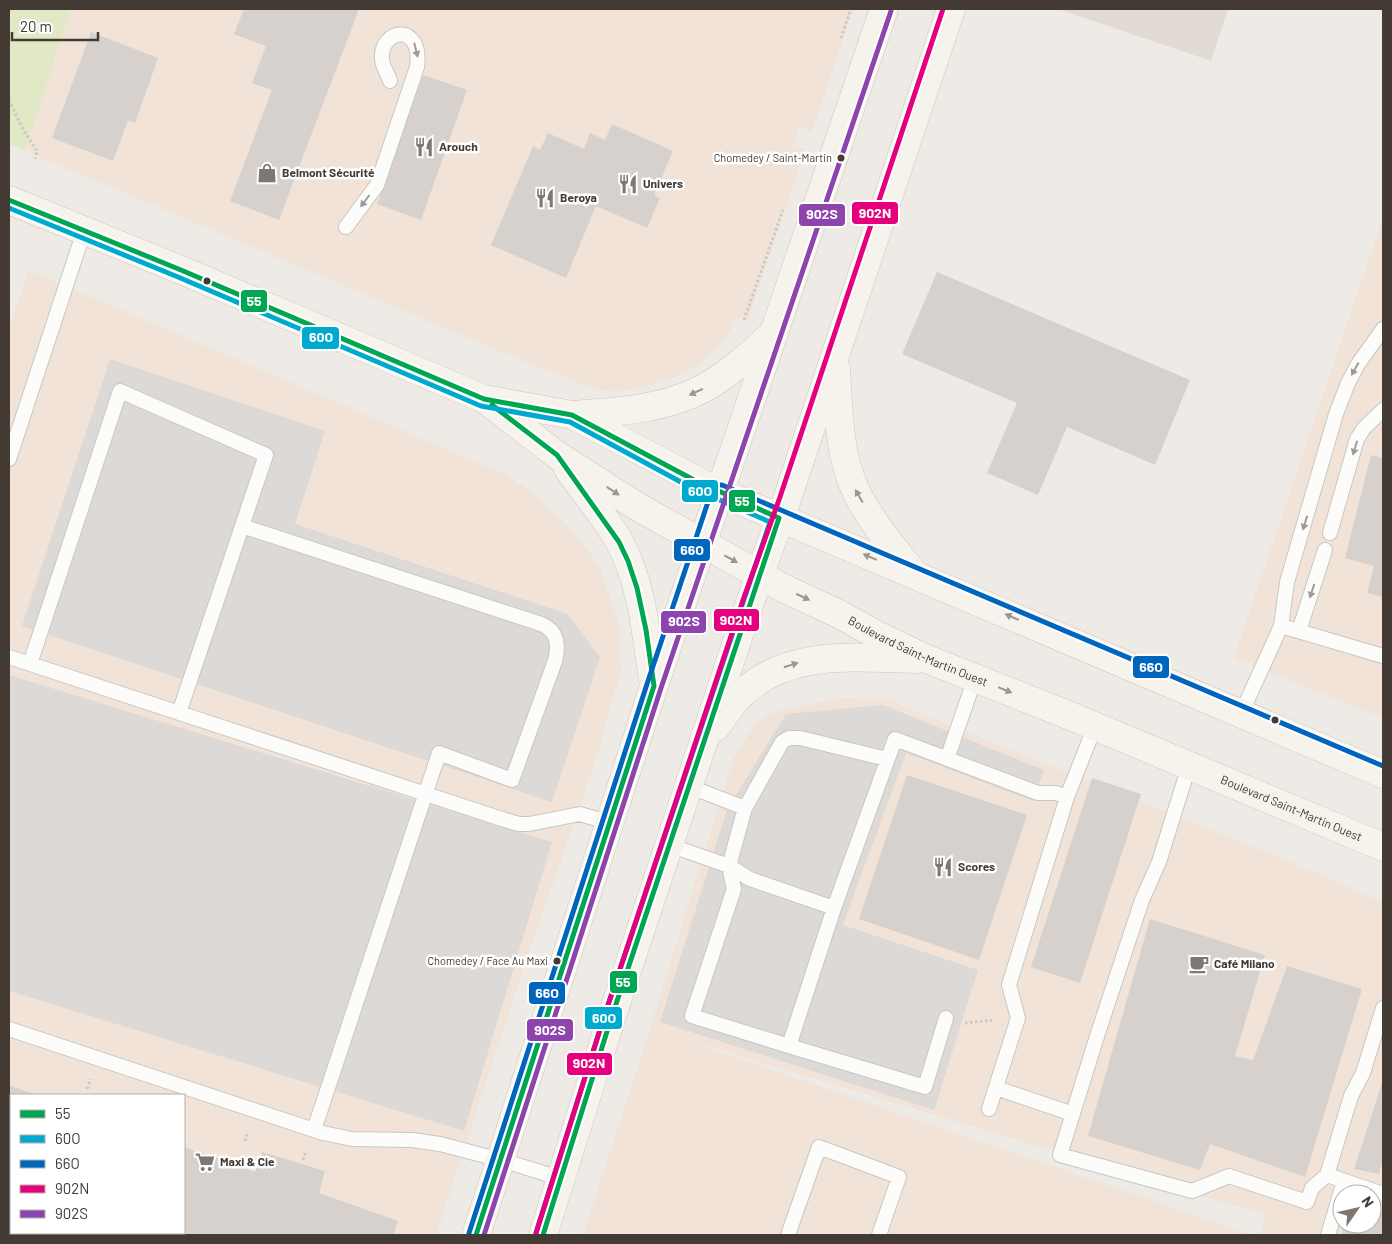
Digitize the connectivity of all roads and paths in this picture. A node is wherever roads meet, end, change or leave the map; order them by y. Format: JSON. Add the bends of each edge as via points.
{"nodes":[{"id":1,"x":851,"y":9,"type":"edge"},
{"id":2,"x":884,"y":9,"type":"edge"},
{"id":3,"x":951,"y":9,"type":"edge"},
{"id":4,"x":839,"y":44,"type":"dead end"},
{"id":5,"x":390,"y":81,"type":"dead end"},
{"id":6,"x":9,"y":100,"type":"edge"},
{"id":7,"x":35,"y":159,"type":"dead end"},
{"id":8,"x":9,"y":200,"type":"edge"},
{"id":9,"x":784,"y":207,"type":"dead end"},
{"id":10,"x":346,"y":227,"type":"dead end"},
{"id":11,"x":84,"y":231,"type":"junction"},
{"id":12,"x":743,"y":322,"type":"dead end"},
{"id":13,"x":1383,"y":329,"type":"edge"},
{"id":14,"x":775,"y":332,"type":"junction"},
{"id":15,"x":835,"y":357,"type":"junction"},
{"id":16,"x":484,"y":399,"type":"junction"},
{"id":17,"x":1383,"y":410,"type":"edge"},
{"id":18,"x":572,"y":415,"type":"junction"},
{"id":19,"x":557,"y":455,"type":"junction"},
{"id":20,"x":9,"y":459,"type":"edge"},
{"id":21,"x":719,"y":492,"type":"junction"},
{"id":22,"x":779,"y":518,"type":"junction"},
{"id":23,"x":242,"y":526,"type":"junction"},
{"id":24,"x":1330,"y":534,"type":"dead end"},
{"id":25,"x":702,"y":543,"type":"junction"},
{"id":26,"x":1325,"y":550,"type":"dead end"},
{"id":27,"x":759,"y":574,"type":"junction"},
{"id":28,"x":915,"y":576,"type":"junction"},
{"id":29,"x":1280,"y":626,"type":"junction"},
{"id":30,"x":1299,"y":631,"type":"junction"},
{"id":31,"x":1383,"y":656,"type":"edge"},
{"id":32,"x":9,"y":658,"type":"edge"},
{"id":33,"x":927,"y":659,"type":"junction"},
{"id":34,"x":30,"y":664,"type":"junction"},
{"id":35,"x":975,"y":678,"type":"junction"},
{"id":36,"x":654,"y":686,"type":"junction"},
{"id":37,"x":179,"y":713,"type":"junction"},
{"id":38,"x":1241,"y":714,"type":"junction"},
{"id":39,"x":1095,"y":726,"type":"junction"},
{"id":40,"x":702,"y":746,"type":"junction"},
{"id":41,"x":887,"y":759,"type":"junction"},
{"id":42,"x":947,"y":759,"type":"junction"},
{"id":43,"x":1189,"y":766,"type":"junction"},
{"id":44,"x":1383,"y":774,"type":"edge"},
{"id":45,"x":688,"y":786,"type":"junction"},
{"id":46,"x":426,"y":794,"type":"junction"},
{"id":47,"x":1067,"y":797,"type":"junction"},
{"id":48,"x":746,"y":808,"type":"junction"},
{"id":49,"x":610,"y":823,"type":"junction"},
{"id":50,"x":669,"y":845,"type":"junction"},
{"id":51,"x":1383,"y":847,"type":"edge"},
{"id":52,"x":729,"y":866,"type":"junction"},
{"id":53,"x":834,"y":908,"type":"junction"},
{"id":54,"x":1383,"y":1008,"type":"edge"},
{"id":55,"x":946,"y":1018,"type":"joint"},
{"id":56,"x":1018,"y":1018,"type":"junction"},
{"id":57,"x":9,"y":1029,"type":"edge"},
{"id":58,"x":789,"y":1046,"type":"junction"},
{"id":59,"x":92,"y":1076,"type":"dead end"},
{"id":60,"x":996,"y":1088,"type":"junction"},
{"id":61,"x":87,"y":1089,"type":"dead end"},
{"id":62,"x":989,"y":1109,"type":"dead end"},
{"id":63,"x":1073,"y":1114,"type":"junction"},
{"id":64,"x":249,"y":1128,"type":"dead end"},
{"id":65,"x":314,"y":1130,"type":"junction"},
{"id":66,"x":245,"y":1141,"type":"dead end"},
{"id":67,"x":501,"y":1160,"type":"junction"},
{"id":68,"x":1327,"y":1176,"type":"junction"},
{"id":69,"x":560,"y":1178,"type":"junction"},
{"id":70,"x":1344,"y":1181,"type":"junction"},
{"id":71,"x":1383,"y":1194,"type":"edge"},
{"id":72,"x":476,"y":1235,"type":"edge"},
{"id":73,"x":543,"y":1235,"type":"edge"},
{"id":74,"x":788,"y":1235,"type":"edge"},
{"id":75,"x":879,"y":1235,"type":"edge"},
{"id":76,"x":1328,"y":1235,"type":"edge"}],
"edges":[{"from":1,"to":4,"type":"path"},
{"from":2,"to":14,"type":"main road"},
{"from":3,"to":15,"type":"main road"},
{"from":5,"to":10,"type":"lane","one_way":true,"via":[[382,52],[389,39],[402,34],[416,44],[417,67],[377,185]]},
{"from":6,"to":7,"type":"path","via":[[37,151]]},
{"from":8,"to":11,"type":"main road","name":"Boulevard Saint-Martin Ouest"},
{"from":9,"to":12,"type":"path"},
{"from":11,"to":16,"type":"main road","name":"Boulevard Saint-Martin Ouest"},
{"from":11,"to":20,"type":"lane"},
{"from":13,"to":29,"type":"lane","one_way":true,"via":[[1358,364],[1336,414],[1287,582]]},
{"from":14,"to":18,"type":"main road","one_way":true,"via":[[737,366],[696,392],[652,406]]},
{"from":14,"to":21,"type":"main road"},
{"from":15,"to":22,"type":"main road"},
{"from":28,"to":15,"type":"main road","one_way":true,"via":[[855,490],[841,435]]},
{"from":16,"to":18,"type":"main road","name":"Boulevard Saint-Martin Ouest"},
{"from":16,"to":19,"type":"main road","name":"Boulevard Saint-Martin Ouest"},
{"from":17,"to":24,"type":"lane","one_way":true,"via":[[1357,439]]},
{"from":18,"to":21,"type":"main road","name":"Boulevard Saint-Martin Ouest"},
{"from":19,"to":25,"type":"main road","name":"Boulevard Saint-Martin Ouest","one_way":true},
{"from":19,"to":36,"type":"main road","via":[[609,526],[628,561],[641,605]]},
{"from":21,"to":22,"type":"main road","name":"Boulevard Saint-Martin Ouest"},
{"from":21,"to":25,"type":"main road"},
{"from":22,"to":27,"type":"main road"},
{"from":28,"to":22,"type":"main road","name":"Boulevard Saint-Martin Ouest","one_way":true},
{"from":23,"to":34,"type":"lane","via":[[266,454],[120,391]]},
{"from":23,"to":37,"type":"lane"},
{"from":23,"to":46,"type":"lane","via":[[547,626],[556,636],[555,662],[512,780],[439,754]]},
{"from":25,"to":27,"type":"main road","name":"Boulevard Saint-Martin Ouest","one_way":true},
{"from":25,"to":36,"type":"main road"},
{"from":26,"to":30,"type":"lane","one_way":true},
{"from":27,"to":33,"type":"main road","name":"Boulevard Saint-Martin Ouest","one_way":true},
{"from":27,"to":40,"type":"main road"},
{"from":38,"to":28,"type":"main road","name":"Boulevard Saint-Martin Ouest","one_way":true},
{"from":29,"to":30,"type":"lane"},
{"from":29,"to":38,"type":"lane"},
{"from":30,"to":31,"type":"lane"},
{"from":32,"to":34,"type":"lane"},
{"from":33,"to":35,"type":"main road","name":"Boulevard Saint-Martin Ouest"},
{"from":40,"to":33,"type":"main road","one_way":true,"via":[[735,701],[775,671],[820,658]]},
{"from":34,"to":37,"type":"lane"},
{"from":35,"to":39,"type":"main road","name":"Boulevard Saint-Martin Ouest","one_way":true},
{"from":35,"to":42,"type":"lane"},
{"from":36,"to":49,"type":"main road"},
{"from":37,"to":46,"type":"lane"},
{"from":38,"to":44,"type":"main road","name":"Boulevard Saint-Martin Ouest"},
{"from":39,"to":43,"type":"main road","name":"Boulevard Saint-Martin Ouest"},
{"from":39,"to":47,"type":"lane"},
{"from":40,"to":45,"type":"main road"},
{"from":41,"to":42,"type":"lane","via":[[894,739]]},
{"from":41,"to":48,"type":"lane","via":[[789,738],[782,742]]},
{"from":41,"to":53,"type":"lane"},
{"from":42,"to":47,"type":"lane","via":[[1038,793]]},
{"from":43,"to":51,"type":"main road","name":"Boulevard Saint-Martin Ouest"},
{"from":43,"to":63,"type":"lane"},
{"from":45,"to":48,"type":"lane"},
{"from":45,"to":50,"type":"main road"},
{"from":46,"to":49,"type":"lane","via":[[519,824],[580,814]]},
{"from":46,"to":65,"type":"lane"},
{"from":47,"to":56,"type":"lane","via":[[1009,986]]},
{"from":48,"to":52,"type":"lane"},
{"from":49,"to":67,"type":"main road"},
{"from":50,"to":52,"type":"lane"},
{"from":50,"to":69,"type":"main road"},
{"from":52,"to":53,"type":"lane","via":[[750,879]]},
{"from":52,"to":58,"type":"lane","via":[[734,889],[692,1016]]},
{"from":53,"to":58,"type":"lane"},
{"from":54,"to":68,"type":"lane","via":[[1363,1072],[1351,1096]]},
{"from":55,"to":56,"type":"path","via":[[961,1023]]},
{"from":55,"to":58,"type":"lane","via":[[925,1088]]},
{"from":56,"to":60,"type":"lane"},
{"from":57,"to":65,"type":"lane"},
{"from":59,"to":61,"type":"path"},
{"from":60,"to":62,"type":"lane"},
{"from":60,"to":63,"type":"lane"},
{"from":63,"to":68,"type":"lane","via":[[1060,1155],[1192,1192],[1229,1176],[1306,1202],[1312,1188]]},
{"from":64,"to":66,"type":"path"},
{"from":65,"to":67,"type":"lane","via":[[352,1139],[425,1141]]},
{"from":67,"to":69,"type":"lane"},
{"from":67,"to":72,"type":"main road"},
{"from":68,"to":70,"type":"lane"},
{"from":69,"to":73,"type":"main road"},
{"from":70,"to":71,"type":"lane"},
{"from":70,"to":76,"type":"lane"},
{"from":74,"to":75,"type":"lane","via":[[819,1147],[899,1176]]}]}
